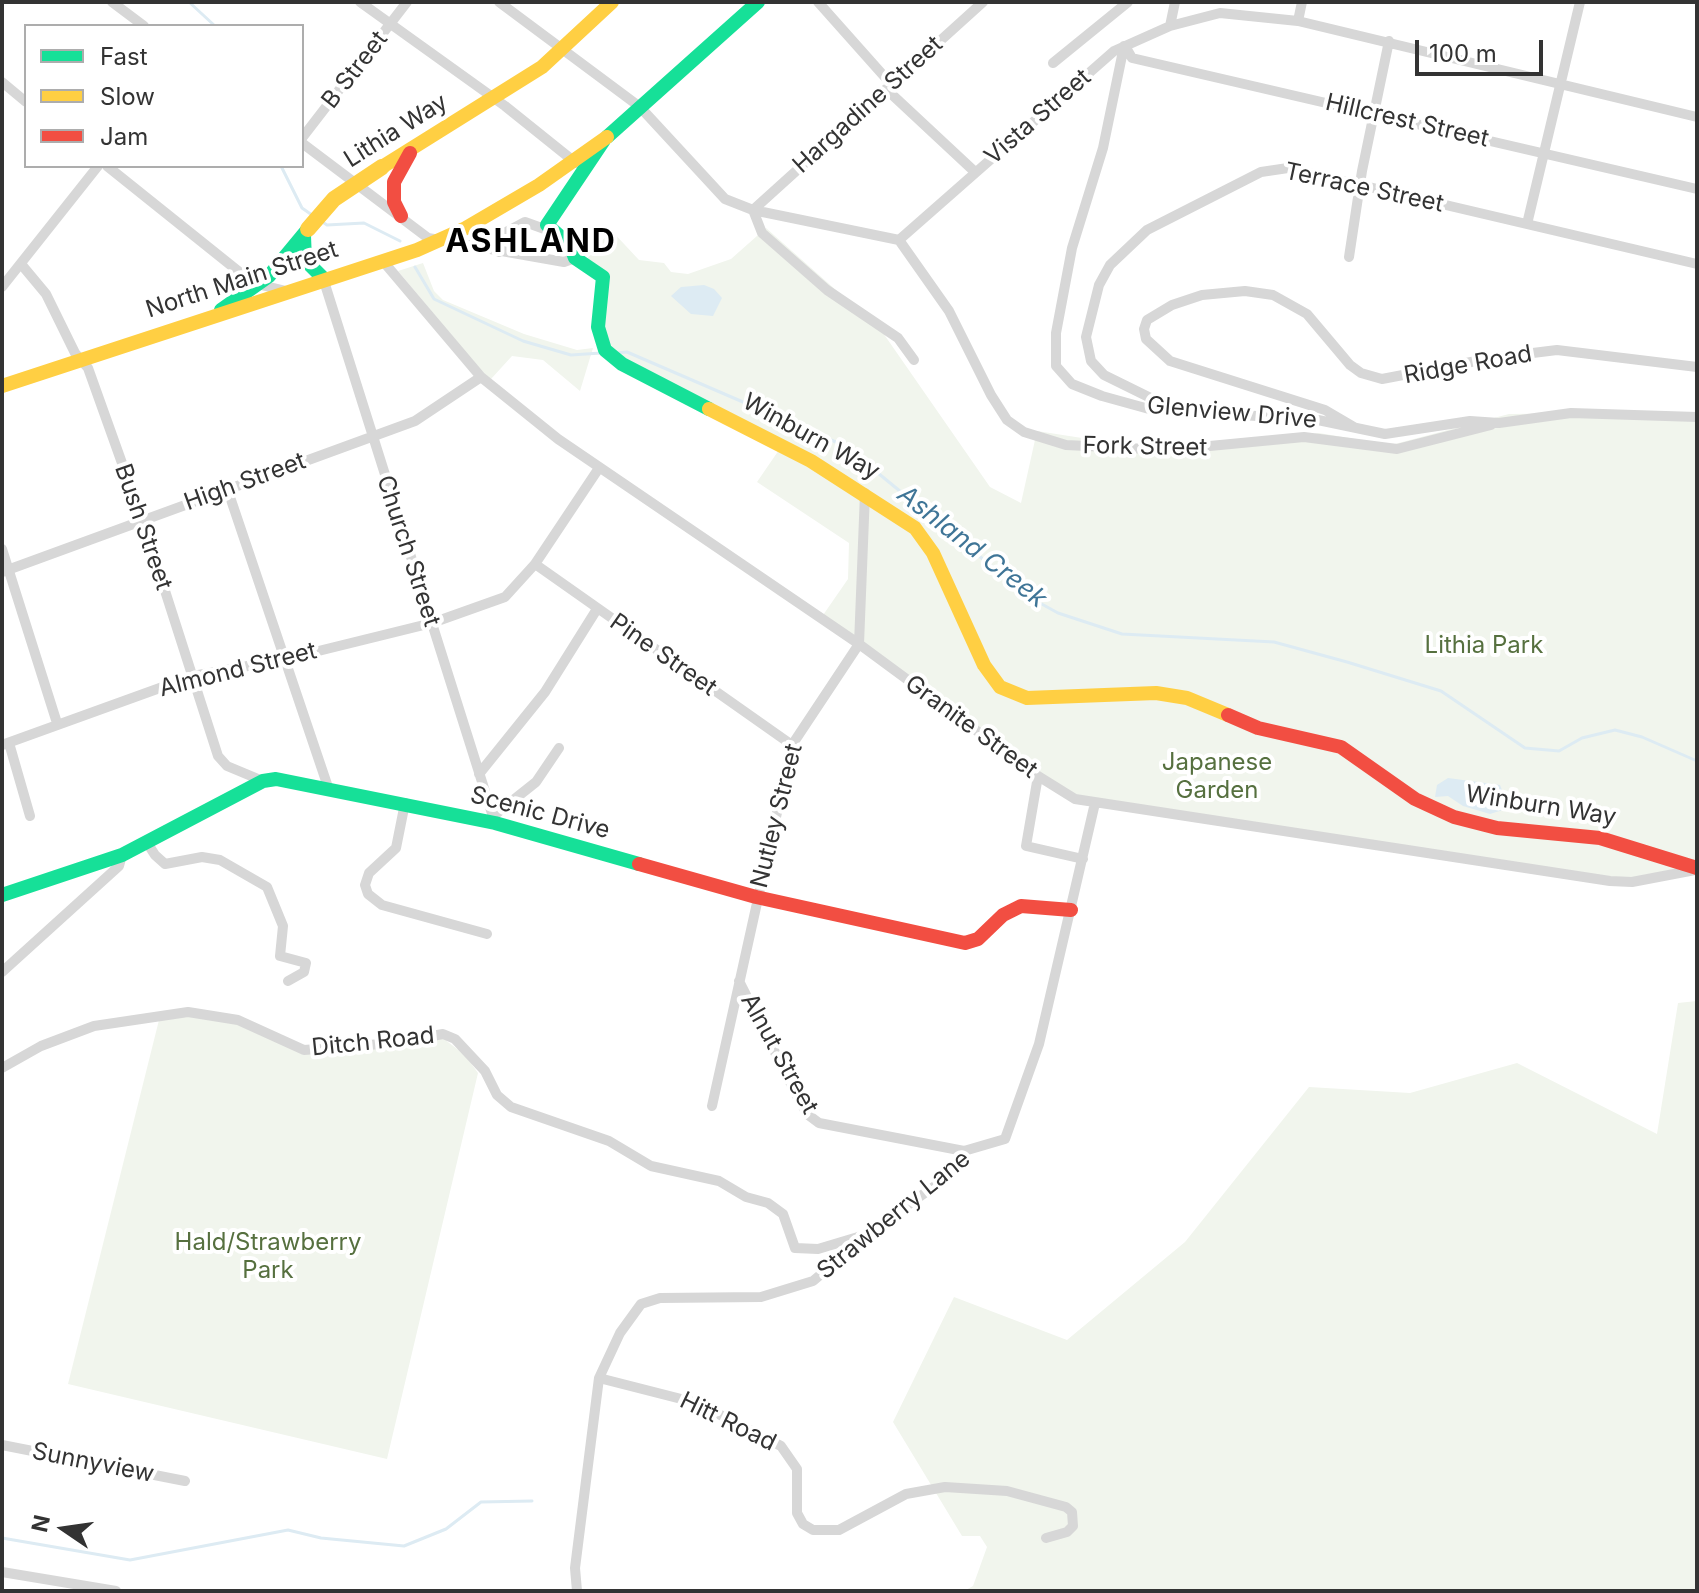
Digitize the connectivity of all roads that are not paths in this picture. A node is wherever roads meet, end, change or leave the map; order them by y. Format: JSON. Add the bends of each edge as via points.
{"nodes":[{"id":1,"x":112,"y":2,"type":"edge"},
{"id":2,"x":360,"y":2,"type":"edge"},
{"id":3,"x":407,"y":2,"type":"edge"},
{"id":4,"x":499,"y":2,"type":"edge"},
{"id":5,"x":612,"y":2,"type":"edge"},
{"id":6,"x":758,"y":2,"type":"edge"},
{"id":7,"x":818,"y":2,"type":"edge"},
{"id":8,"x":983,"y":2,"type":"edge"},
{"id":9,"x":1128,"y":2,"type":"edge"},
{"id":10,"x":1175,"y":2,"type":"edge"},
{"id":11,"x":1302,"y":2,"type":"edge"},
{"id":12,"x":1580,"y":2,"type":"edge"},
{"id":13,"x":1298,"y":21,"type":"junction"},
{"id":14,"x":141,"y":24,"type":"edge"},
{"id":15,"x":391,"y":25,"type":"junction"},
{"id":16,"x":1170,"y":26,"type":"junction"},
{"id":17,"x":1389,"y":41,"type":"junction"},
{"id":18,"x":1124,"y":46,"type":"junction"},
{"id":19,"x":563,"y":49,"type":"junction"},
{"id":20,"x":1053,"y":63,"type":"dead end"},
{"id":21,"x":2,"y":82,"type":"edge"},
{"id":22,"x":1560,"y":86,"type":"junction"},
{"id":23,"x":888,"y":87,"type":"junction"},
{"id":24,"x":495,"y":99,"type":"junction"},
{"id":25,"x":24,"y":100,"type":"edge"},
{"id":26,"x":640,"y":107,"type":"junction"},
{"id":27,"x":1374,"y":113,"type":"junction"},
{"id":28,"x":1697,"y":117,"type":"edge"},
{"id":29,"x":304,"y":137,"type":"edge"},
{"id":30,"x":604,"y":140,"type":"junction"},
{"id":31,"x":304,"y":142,"type":"edge"},
{"id":32,"x":413,"y":148,"type":"junction"},
{"id":33,"x":1544,"y":154,"type":"junction"},
{"id":34,"x":574,"y":161,"type":"junction"},
{"id":35,"x":96,"y":168,"type":"edge"},
{"id":36,"x":110,"y":168,"type":"edge"},
{"id":37,"x":975,"y":172,"type":"junction"},
{"id":38,"x":577,"y":181,"type":"junction"},
{"id":39,"x":1361,"y":186,"type":"junction"},
{"id":40,"x":1697,"y":189,"type":"edge"},
{"id":41,"x":753,"y":210,"type":"junction"},
{"id":42,"x":401,"y":216,"type":"junction"},
{"id":43,"x":1527,"y":224,"type":"junction"},
{"id":44,"x":550,"y":231,"type":"junction"},
{"id":45,"x":306,"y":233,"type":"junction"},
{"id":46,"x":899,"y":240,"type":"junction"},
{"id":47,"x":438,"y":241,"type":"junction"},
{"id":48,"x":499,"y":252,"type":"junction"},
{"id":49,"x":1349,"y":257,"type":"dead end"},
{"id":50,"x":575,"y":258,"type":"junction"},
{"id":51,"x":382,"y":260,"type":"junction"},
{"id":52,"x":21,"y":264,"type":"junction"},
{"id":53,"x":1697,"y":264,"type":"edge"},
{"id":54,"x":323,"y":278,"type":"junction"},
{"id":55,"x":257,"y":285,"type":"junction"},
{"id":56,"x":2,"y":287,"type":"edge"},
{"id":57,"x":288,"y":291,"type":"junction"},
{"id":58,"x":216,"y":313,"type":"junction"},
{"id":59,"x":81,"y":358,"type":"junction"},
{"id":60,"x":914,"y":360,"type":"dead end"},
{"id":61,"x":1697,"y":367,"type":"edge"},
{"id":62,"x":481,"y":377,"type":"junction"},
{"id":63,"x":2,"y":386,"type":"edge"},
{"id":64,"x":1176,"y":411,"type":"junction"},
{"id":65,"x":1697,"y":417,"type":"edge"},
{"id":66,"x":1499,"y":423,"type":"junction"},
{"id":67,"x":1358,"y":430,"type":"junction"},
{"id":68,"x":371,"y":438,"type":"junction"},
{"id":69,"x":599,"y":468,"type":"junction"},
{"id":70,"x":227,"y":488,"type":"junction"},
{"id":71,"x":865,"y":493,"type":"junction"},
{"id":72,"x":142,"y":519,"type":"junction"},
{"id":73,"x":2,"y":549,"type":"edge"},
{"id":74,"x":535,"y":564,"type":"junction"},
{"id":75,"x":6,"y":571,"type":"edge"},
{"id":76,"x":597,"y":609,"type":"junction"},
{"id":77,"x":432,"y":623,"type":"junction"},
{"id":78,"x":859,"y":644,"type":"junction"},
{"id":79,"x":286,"y":659,"type":"junction"},
{"id":80,"x":193,"y":676,"type":"junction"},
{"id":81,"x":57,"y":723,"type":"junction"},
{"id":82,"x":5,"y":744,"type":"edge"},
{"id":83,"x":792,"y":745,"type":"junction"},
{"id":84,"x":559,"y":748,"type":"dead end"},
{"id":85,"x":479,"y":774,"type":"junction"},
{"id":86,"x":1038,"y":776,"type":"junction"},
{"id":87,"x":263,"y":781,"type":"junction"},
{"id":88,"x":328,"y":787,"type":"junction"},
{"id":89,"x":405,"y":803,"type":"junction"},
{"id":90,"x":1095,"y":803,"type":"junction"},
{"id":91,"x":30,"y":816,"type":"dead end"},
{"id":92,"x":494,"y":820,"type":"junction"},
{"id":93,"x":146,"y":841,"type":"junction"},
{"id":94,"x":122,"y":855,"type":"junction"},
{"id":95,"x":1083,"y":859,"type":"junction"},
{"id":96,"x":1697,"y":868,"type":"edge"},
{"id":97,"x":2,"y":895,"type":"edge"},
{"id":98,"x":756,"y":897,"type":"junction"},
{"id":99,"x":1071,"y":910,"type":"junction"},
{"id":100,"x":487,"y":934,"type":"dead end"},
{"id":101,"x":2,"y":972,"type":"edge"},
{"id":102,"x":288,"y":981,"type":"dead end"},
{"id":103,"x":739,"y":981,"type":"junction"},
{"id":104,"x":2,"y":1068,"type":"edge"},
{"id":105,"x":712,"y":1106,"type":"dead end"},
{"id":106,"x":964,"y":1151,"type":"junction"},
{"id":107,"x":868,"y":1234,"type":"junction"},
{"id":108,"x":599,"y":1378,"type":"junction"},
{"id":109,"x":2,"y":1445,"type":"edge"},
{"id":110,"x":185,"y":1481,"type":"dead end"},
{"id":111,"x":1046,"y":1538,"type":"dead end"},
{"id":112,"x":2,"y":1572,"type":"edge"},
{"id":113,"x":116,"y":1591,"type":"edge"},
{"id":114,"x":577,"y":1591,"type":"edge"}],
"edges":[{"from":1,"to":14,"type":"street"},
{"from":2,"to":15,"type":"street"},
{"from":3,"to":15,"type":"street","name":"B Street"},
{"from":4,"to":19,"type":"street"},
{"from":5,"to":19,"type":"street","name":"Lithia Way"},
{"from":6,"to":26,"type":"street"},
{"from":7,"to":23,"type":"street"},
{"from":8,"to":23,"type":"street","name":"Hargadine Street"},
{"from":9,"to":20,"type":"street"},
{"from":10,"to":16,"type":"street"},
{"from":11,"to":13,"type":"street"},
{"from":12,"to":22,"type":"street"},
{"from":13,"to":16,"type":"street","name":"Vista Street","via":[[1220,13]]},
{"from":13,"to":17,"type":"street","name":"Vista Street"},
{"from":15,"to":24,"type":"street"},
{"from":15,"to":29,"type":"street","name":"B Street"},
{"from":16,"to":18,"type":"street","name":"Vista Street"},
{"from":17,"to":22,"type":"street","name":"Vista Street"},
{"from":17,"to":27,"type":"street"},
{"from":18,"to":27,"type":"street","name":"Hillcrest Street","via":[[1132,58]]},
{"from":18,"to":37,"type":"street","name":"Vista Street"},
{"from":18,"to":64,"type":"street","name":"Glenview Drive","via":[[1103,148],[1072,248],[1054,353],[1062,376],[1085,390],[1149,409]]},
{"from":19,"to":24,"type":"street","name":"Lithia Way"},
{"from":19,"to":26,"type":"street"},
{"from":21,"to":25,"type":"street"},
{"from":22,"to":28,"type":"street","name":"Vista Street"},
{"from":22,"to":33,"type":"street"},
{"from":23,"to":37,"type":"street"},
{"from":23,"to":41,"type":"street","name":"Hargadine Street"},
{"from":24,"to":32,"type":"street","name":"Lithia Way"},
{"from":24,"to":34,"type":"street"},
{"from":26,"to":30,"type":"street"},
{"from":26,"to":41,"type":"street","via":[[725,199]]},
{"from":27,"to":33,"type":"street","name":"Hillcrest Street"},
{"from":27,"to":39,"type":"street"},
{"from":30,"to":34,"type":"street","name":"North Main Street"},
{"from":30,"to":38,"type":"street"},
{"from":31,"to":42,"type":"street"},
{"from":32,"to":42,"type":"street","via":[[394,182],[394,202]]},
{"from":32,"to":45,"type":"street","name":"Lithia Way","bridge":true,"via":[[334,199]]},
{"from":33,"to":40,"type":"street","name":"Hillcrest Street"},
{"from":33,"to":43,"type":"street"},
{"from":34,"to":38,"type":"street","via":[[580,173]]},
{"from":34,"to":47,"type":"street","name":"North Main Street","via":[[497,212]]},
{"from":35,"to":52,"type":"street"},
{"from":36,"to":55,"type":"street"},
{"from":37,"to":46,"type":"street","name":"Vista Street"},
{"from":38,"to":44,"type":"street","via":[[548,222]]},
{"from":39,"to":43,"type":"street","name":"Terrace Street"},
{"from":39,"to":49,"type":"street"},
{"from":39,"to":64,"type":"street","name":"Terrace Street","via":[[1288,168],[1261,172],[1157,224],[1110,265],[1088,323],[1088,353],[1104,375]]},
{"from":41,"to":46,"type":"street"},
{"from":41,"to":60,"type":"street","via":[[762,233],[827,290],[898,338]]},
{"from":42,"to":47,"type":"street"},
{"from":43,"to":53,"type":"street","name":"Terrace Street"},
{"from":44,"to":48,"type":"street","via":[[525,222],[497,237]]},
{"from":44,"to":50,"type":"street","name":"Winburn Way","via":[[570,245]]},
{"from":45,"to":54,"type":"street","via":[[305,260]]},
{"from":45,"to":55,"type":"street","name":"Lithia Way"},
{"from":46,"to":66,"type":"street","name":"Fork Street","via":[[949,311],[1001,412],[1035,436],[1085,449],[1181,450],[1304,437],[1383,449],[1425,444]]},
{"from":47,"to":48,"type":"street"},
{"from":47,"to":51,"type":"street","name":"North Main Street"},
{"from":48,"to":50,"type":"street","via":[[564,262]]},
{"from":50,"to":71,"type":"street","name":"Winburn Way","via":[[603,277],[598,327],[613,358]]},
{"from":51,"to":54,"type":"street","name":"North Main Street"},
{"from":51,"to":62,"type":"street","name":"Granite Street"},
{"from":52,"to":56,"type":"street"},
{"from":52,"to":59,"type":"street","name":"Bush Street","via":[[46,294]]},
{"from":54,"to":57,"type":"street","name":"North Main Street"},
{"from":54,"to":68,"type":"street","name":"Church Street"},
{"from":55,"to":57,"type":"street"},
{"from":55,"to":58,"type":"street","name":"Lithia Way"},
{"from":57,"to":58,"type":"street","name":"North Main Street"},
{"from":58,"to":59,"type":"street","name":"North Main Street"},
{"from":59,"to":63,"type":"street","name":"North Main Street"},
{"from":59,"to":72,"type":"street","name":"Bush Street"},
{"from":61,"to":67,"type":"street","name":"Ridge Road","via":[[1557,350],[1382,379],[1350,365],[1307,314],[1273,295],[1202,295],[1147,320],[1146,339],[1170,361],[1325,410]]},
{"from":62,"to":68,"type":"street","name":"High Street","via":[[415,421]]},
{"from":62,"to":69,"type":"street","name":"Granite Street"},
{"from":64,"to":67,"type":"street","name":"Glenview Drive","via":[[1300,418]]},
{"from":65,"to":66,"type":"street","name":"Glenview Drive","via":[[1571,413]]},
{"from":66,"to":67,"type":"street","name":"Glenview Drive","via":[[1470,421],[1396,434]]},
{"from":68,"to":70,"type":"street","name":"High Street"},
{"from":68,"to":77,"type":"street","name":"Church Street"},
{"from":69,"to":74,"type":"street","name":"Almond Street"},
{"from":69,"to":78,"type":"street","name":"Granite Street"},
{"from":70,"to":72,"type":"street","name":"High Street"},
{"from":70,"to":79,"type":"street"},
{"from":71,"to":78,"type":"street"},
{"from":71,"to":96,"type":"street","name":"Winburn Way","via":[[921,533],[984,665],[1010,693],[1027,698],[1175,695],[1258,728],[1341,747],[1415,799],[1454,817],[1497,828],[1600,838]]},
{"from":72,"to":75,"type":"street","name":"High Street"},
{"from":72,"to":80,"type":"street","name":"Bush Street"},
{"from":73,"to":75,"type":"street"},
{"from":74,"to":76,"type":"street","name":"Pine Street"},
{"from":74,"to":77,"type":"street","name":"Almond Street","via":[[505,597]]},
{"from":75,"to":81,"type":"street"},
{"from":76,"to":83,"type":"street","name":"Pine Street"},
{"from":76,"to":85,"type":"street","via":[[545,692]]},
{"from":77,"to":79,"type":"street","name":"Almond Street"},
{"from":77,"to":85,"type":"street","name":"Church Street"},
{"from":78,"to":83,"type":"street","name":"Nutley Street"},
{"from":78,"to":86,"type":"street","name":"Granite Street"},
{"from":79,"to":80,"type":"street","name":"Almond Street"},
{"from":79,"to":88,"type":"street"},
{"from":80,"to":81,"type":"street","name":"Almond Street"},
{"from":80,"to":87,"type":"street","name":"Bush Street","via":[[218,756],[227,766]]},
{"from":81,"to":82,"type":"street","name":"Almond Street"},
{"from":82,"to":91,"type":"street"},
{"from":83,"to":98,"type":"street","name":"Nutley Street"},
{"from":84,"to":92,"type":"street","via":[[536,782]]},
{"from":85,"to":92,"type":"street","name":"Church Street"},
{"from":86,"to":90,"type":"street","name":"Granite Street","via":[[1067,795]]},
{"from":86,"to":95,"type":"street","via":[[1026,846]]},
{"from":87,"to":88,"type":"street","name":"Scenic Drive"},
{"from":87,"to":93,"type":"street"},
{"from":88,"to":89,"type":"street","name":"Scenic Drive"},
{"from":89,"to":92,"type":"street","name":"Scenic Drive"},
{"from":89,"to":100,"type":"street","via":[[396,848],[369,873],[368,894],[382,905]]},
{"from":90,"to":95,"type":"street","name":"Strawberry Lane"},
{"from":90,"to":96,"type":"street","name":"Granite Street","via":[[1610,881],[1632,882]]},
{"from":92,"to":98,"type":"street","name":"Scenic Drive"},
{"from":93,"to":94,"type":"street"},
{"from":93,"to":102,"type":"street","via":[[165,864],[211,858],[267,887],[283,926],[280,956],[306,963],[304,972]]},
{"from":94,"to":97,"type":"street"},
{"from":94,"to":101,"type":"street","via":[[119,866]]},
{"from":95,"to":99,"type":"street","name":"Strawberry Lane"},
{"from":98,"to":99,"type":"street","name":"Scenic Drive","via":[[965,943],[978,939],[1016,907]]},
{"from":98,"to":103,"type":"street","name":"Nutley Street"},
{"from":99,"to":106,"type":"street","name":"Strawberry Lane","via":[[1039,1044],[1009,1132],[993,1145]]},
{"from":103,"to":105,"type":"street","name":"Nutley Street"},
{"from":103,"to":106,"type":"street","name":"Alnut Street","via":[[812,1119]]},
{"from":104,"to":107,"type":"street","name":"Ditch Road","via":[[94,1026],[188,1012],[238,1020],[311,1051],[443,1034],[455,1039],[485,1071],[497,1095],[511,1107],[609,1141],[651,1166],[719,1181],[768,1203],[783,1214],[795,1248],[818,1249]]},
{"from":106,"to":107,"type":"street","name":"Strawberry Lane","via":[[956,1171]]},
{"from":107,"to":108,"type":"street","name":"Strawberry Lane","via":[[823,1275],[803,1285],[735,1300],[646,1301],[620,1333]]},
{"from":108,"to":111,"type":"street","name":"Hitt Road","via":[[697,1403],[781,1446],[797,1469],[797,1513],[813,1530],[839,1530],[917,1490],[957,1487],[1007,1491],[1066,1507],[1073,1526]]},
{"from":108,"to":114,"type":"street","name":"Strawberry Lane","via":[[575,1568]]},
{"from":109,"to":110,"type":"street","name":"Sunnyview"},
{"from":112,"to":113,"type":"street"}]}
